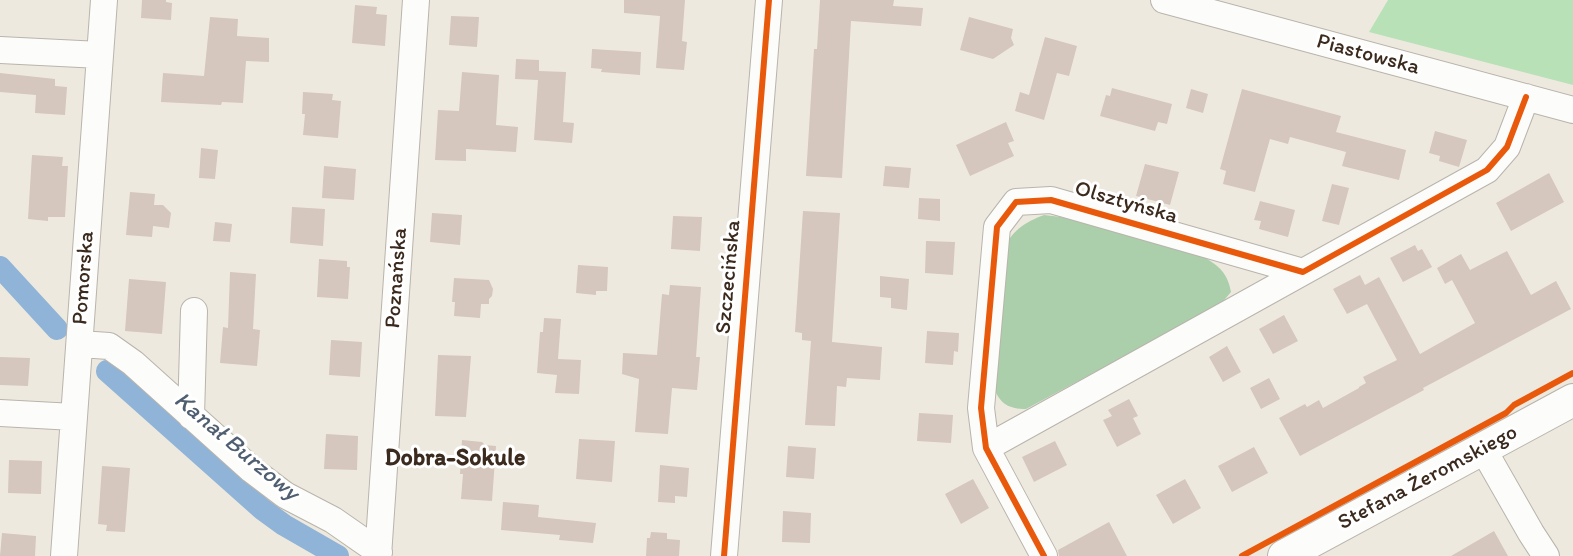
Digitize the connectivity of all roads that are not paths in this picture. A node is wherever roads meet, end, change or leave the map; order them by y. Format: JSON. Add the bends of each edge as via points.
{"nodes":[{"id":1,"x":104,"y":0,"type":"edge"},
{"id":2,"x":416,"y":0,"type":"edge"},
{"id":3,"x":769,"y":0,"type":"edge"},
{"id":4,"x":1164,"y":0,"type":"edge"},
{"id":5,"x":0,"y":50,"type":"edge"},
{"id":6,"x":100,"y":54,"type":"junction"},
{"id":7,"x":1526,"y":97,"type":"junction"},
{"id":8,"x":1573,"y":110,"type":"edge"},
{"id":9,"x":1303,"y":272,"type":"junction"},
{"id":10,"x":194,"y":311,"type":"dead end"},
{"id":11,"x":80,"y":344,"type":"junction"},
{"id":12,"x":1573,"y":400,"type":"edge"},
{"id":13,"x":0,"y":413,"type":"edge"},
{"id":14,"x":190,"y":416,"type":"junction"},
{"id":15,"x":74,"y":417,"type":"junction"},
{"id":16,"x":986,"y":448,"type":"junction"},
{"id":17,"x":1483,"y":449,"type":"junction"},
{"id":18,"x":379,"y":554,"type":"edge"},
{"id":19,"x":64,"y":556,"type":"edge"},
{"id":20,"x":724,"y":556,"type":"edge"},
{"id":21,"x":1044,"y":556,"type":"edge"},
{"id":22,"x":1284,"y":556,"type":"edge"},
{"id":23,"x":1546,"y":556,"type":"edge"}],
"edges":[{"from":1,"to":6,"type":"street","name":"Pomorska"},
{"from":2,"to":18,"type":"street","name":"Poznańska"},
{"from":3,"to":20,"type":"street","name":"Szczecińska"},
{"from":4,"to":7,"type":"street","name":"Piastowska"},
{"from":5,"to":6,"type":"street"},
{"from":6,"to":11,"type":"street","name":"Pomorska"},
{"from":7,"to":8,"type":"street","name":"Piastowska"},
{"from":7,"to":9,"type":"street","via":[[1507,147],[1487,170]]},
{"from":9,"to":16,"type":"street"},
{"from":9,"to":16,"type":"street","name":"Olsztyńska","via":[[1051,200],[1016,202],[997,227],[981,408]]},
{"from":10,"to":14,"type":"street"},
{"from":11,"to":14,"type":"street","via":[[109,346]]},
{"from":11,"to":15,"type":"street","name":"Pomorska"},
{"from":12,"to":17,"type":"street","name":"Stefana Żeromskiego"},
{"from":13,"to":15,"type":"street"},
{"from":14,"to":18,"type":"street","via":[[285,495],[333,520]]},
{"from":15,"to":19,"type":"street","name":"Pomorska"},
{"from":16,"to":21,"type":"street","name":"Olsztyńska"},
{"from":17,"to":22,"type":"street","name":"Stefana Żeromskiego"},
{"from":17,"to":23,"type":"street"}]}
